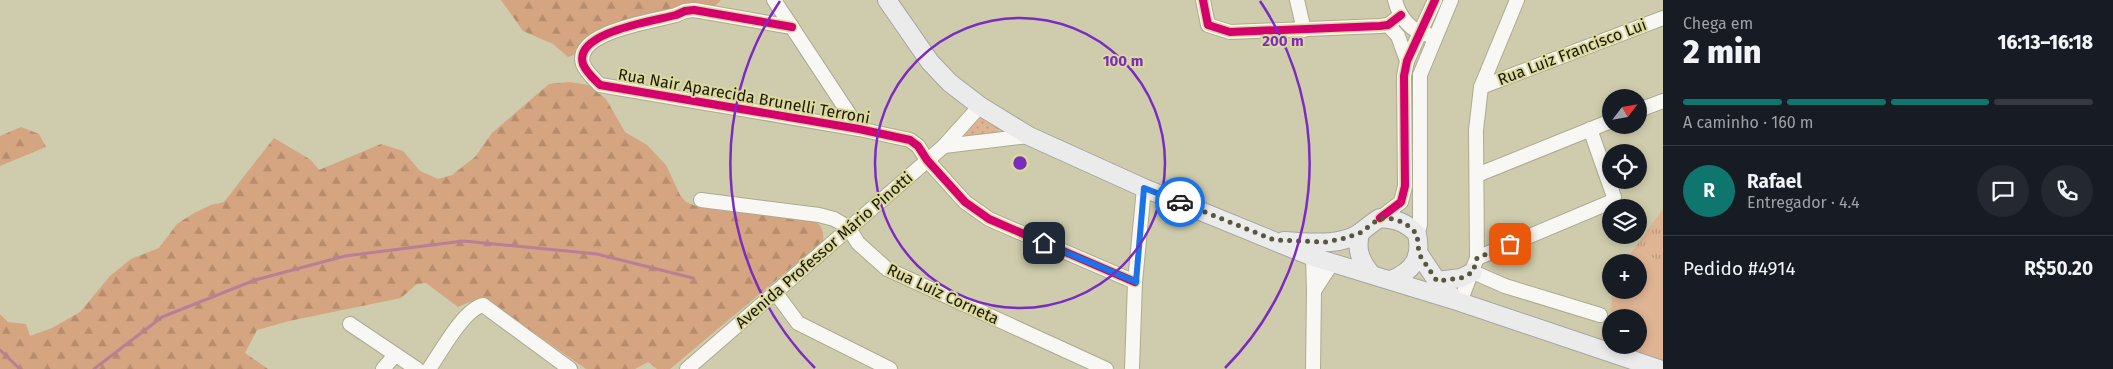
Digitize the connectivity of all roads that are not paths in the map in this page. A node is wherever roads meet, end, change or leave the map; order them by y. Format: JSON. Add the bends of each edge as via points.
{"nodes":[{"id":1,"x":774,"y":0,"type":"edge"},
{"id":2,"x":887,"y":0,"type":"edge"},
{"id":3,"x":1203,"y":0,"type":"edge"},
{"id":4,"x":1298,"y":0,"type":"edge"},
{"id":5,"x":1395,"y":0,"type":"edge"},
{"id":6,"x":1435,"y":0,"type":"edge"},
{"id":7,"x":1451,"y":0,"type":"edge"},
{"id":8,"x":1517,"y":0,"type":"edge"},
{"id":9,"x":1401,"y":15,"type":"junction"},
{"id":10,"x":1663,"y":18,"type":"edge"},
{"id":11,"x":1388,"y":25,"type":"junction"},
{"id":12,"x":792,"y":27,"type":"junction"},
{"id":13,"x":1304,"y":30,"type":"junction"},
{"id":14,"x":1429,"y":34,"type":"junction"},
{"id":15,"x":1407,"y":61,"type":"junction"},
{"id":16,"x":1481,"y":87,"type":"junction"},
{"id":17,"x":1663,"y":101,"type":"edge"},
{"id":18,"x":980,"y":106,"type":"junction"},
{"id":19,"x":1648,"y":107,"type":"edge"},
{"id":20,"x":1602,"y":124,"type":"edge"},
{"id":21,"x":859,"y":129,"type":"junction"},
{"id":22,"x":1590,"y":129,"type":"junction"},
{"id":23,"x":1029,"y":136,"type":"junction"},
{"id":24,"x":944,"y":146,"type":"junction"},
{"id":25,"x":927,"y":160,"type":"junction"},
{"id":26,"x":1477,"y":175,"type":"junction"},
{"id":27,"x":1144,"y":188,"type":"junction"},
{"id":28,"x":701,"y":200,"type":"dead end"},
{"id":29,"x":1380,"y":218,"type":"junction"},
{"id":30,"x":848,"y":227,"type":"junction"},
{"id":31,"x":1360,"y":233,"type":"junction"},
{"id":32,"x":1417,"y":234,"type":"junction"},
{"id":33,"x":1274,"y":240,"type":"junction"},
{"id":34,"x":1325,"y":242,"type":"junction"},
{"id":35,"x":1419,"y":254,"type":"junction"},
{"id":36,"x":1313,"y":257,"type":"junction"},
{"id":37,"x":1332,"y":263,"type":"junction"},
{"id":38,"x":1475,"y":265,"type":"junction"},
{"id":39,"x":1371,"y":274,"type":"junction"},
{"id":40,"x":1392,"y":280,"type":"junction"},
{"id":41,"x":1437,"y":281,"type":"junction"},
{"id":42,"x":1136,"y":282,"type":"junction"},
{"id":43,"x":1314,"y":291,"type":"junction"},
{"id":44,"x":775,"y":292,"type":"junction"},
{"id":45,"x":1458,"y":301,"type":"junction"},
{"id":46,"x":1600,"y":315,"type":"dead end"},
{"id":47,"x":350,"y":324,"type":"dead end"},
{"id":48,"x":395,"y":355,"type":"junction"},
{"id":49,"x":700,"y":358,"type":"junction"},
{"id":50,"x":383,"y":369,"type":"edge"},
{"id":51,"x":417,"y":369,"type":"edge"},
{"id":52,"x":429,"y":369,"type":"edge"},
{"id":53,"x":570,"y":369,"type":"edge"},
{"id":54,"x":687,"y":369,"type":"edge"},
{"id":55,"x":709,"y":369,"type":"edge"},
{"id":56,"x":890,"y":369,"type":"edge"},
{"id":57,"x":1106,"y":369,"type":"edge"},
{"id":58,"x":1132,"y":369,"type":"edge"},
{"id":59,"x":1313,"y":369,"type":"edge"},
{"id":60,"x":1659,"y":369,"type":"edge"}],
"edges":[{"from":1,"to":12,"type":"street"},
{"from":2,"to":18,"type":"main road","via":[[930,62],[950,83]]},
{"from":3,"to":13,"type":"street","via":[[1208,25],[1230,32]]},
{"from":4,"to":13,"type":"street"},
{"from":5,"to":9,"type":"street"},
{"from":6,"to":14,"type":"street"},
{"from":7,"to":14,"type":"street"},
{"from":8,"to":16,"type":"street"},
{"from":9,"to":11,"type":"street"},
{"from":9,"to":14,"type":"street","via":[[1410,26]]},
{"from":10,"to":16,"type":"street","name":"Rua Luiz Francisco Lui"},
{"from":11,"to":13,"type":"street"},
{"from":11,"to":15,"type":"street","via":[[1400,40]]},
{"from":12,"to":21,"type":"street"},
{"from":12,"to":21,"type":"street","name":"Rua Nair Aparecida Brunelli Terroni","via":[[694,10],[600,36],[586,47],[582,59],[584,67],[600,85]]},
{"from":14,"to":15,"type":"street"},
{"from":14,"to":32,"type":"street","via":[[1420,75],[1420,225]]},
{"from":15,"to":29,"type":"street","via":[[1404,76],[1405,186],[1394,210]]},
{"from":16,"to":26,"type":"street","via":[[1476,130]]},
{"from":17,"to":19,"type":"street"},
{"from":18,"to":23,"type":"main road"},
{"from":18,"to":24,"type":"street","name":"Avenida Professor Mário Pinotti"},
{"from":20,"to":22,"type":"street"},
{"from":21,"to":25,"type":"street","name":"Rua Nair Aparecida Brunelli Terroni","via":[[910,140]]},
{"from":22,"to":26,"type":"street"},
{"from":22,"to":38,"type":"street","via":[[1614,199],[1612,202]]},
{"from":23,"to":24,"type":"street"},
{"from":23,"to":27,"type":"main road"},
{"from":24,"to":25,"type":"street","name":"Avenida Professor Mário Pinotti"},
{"from":25,"to":30,"type":"street","name":"Avenida Professor Mário Pinotti"},
{"from":25,"to":42,"type":"street","name":"Rua Nair Aparecida Brunelli Terroni","via":[[965,202],[989,219]]},
{"from":26,"to":38,"type":"street"},
{"from":27,"to":33,"type":"main road"},
{"from":27,"to":42,"type":"street"},
{"from":28,"to":30,"type":"street","name":"Rua Luiz Corneta","via":[[819,215]]},
{"from":29,"to":31,"type":"main road"},
{"from":29,"to":32,"type":"main road","via":[[1405,223]]},
{"from":30,"to":44,"type":"street","name":"Avenida Professor Mário Pinotti"},
{"from":30,"to":57,"type":"street","name":"Rua Luiz Corneta","via":[[858,243],[887,269]]},
{"from":31,"to":34,"type":"main road"},
{"from":31,"to":39,"type":"main road","via":[[1357,244],[1360,259]]},
{"from":32,"to":35,"type":"main road"},
{"from":33,"to":34,"type":"main road"},
{"from":33,"to":36,"type":"main road"},
{"from":34,"to":36,"type":"main road"},
{"from":35,"to":40,"type":"main road","via":[[1412,268]]},
{"from":35,"to":41,"type":"main road"},
{"from":36,"to":37,"type":"main road"},
{"from":36,"to":43,"type":"street"},
{"from":37,"to":39,"type":"main road"},
{"from":37,"to":43,"type":"street"},
{"from":38,"to":41,"type":"main road","via":[[1461,278]]},
{"from":38,"to":45,"type":"street"},
{"from":38,"to":46,"type":"street","via":[[1505,286]]},
{"from":39,"to":40,"type":"main road"},
{"from":40,"to":45,"type":"main road"},
{"from":41,"to":45,"type":"main road"},
{"from":42,"to":58,"type":"street"},
{"from":43,"to":59,"type":"street"},
{"from":44,"to":49,"type":"street","name":"Avenida Professor Mário Pinotti"},
{"from":44,"to":56,"type":"street","via":[[798,323]]},
{"from":45,"to":60,"type":"main road"},
{"from":47,"to":48,"type":"street"},
{"from":48,"to":50,"type":"street"},
{"from":48,"to":51,"type":"street"},
{"from":49,"to":54,"type":"street","name":"Avenida Professor Mário Pinotti"},
{"from":49,"to":55,"type":"street"},
{"from":52,"to":53,"type":"street","via":[[474,307],[483,305]]}]}
